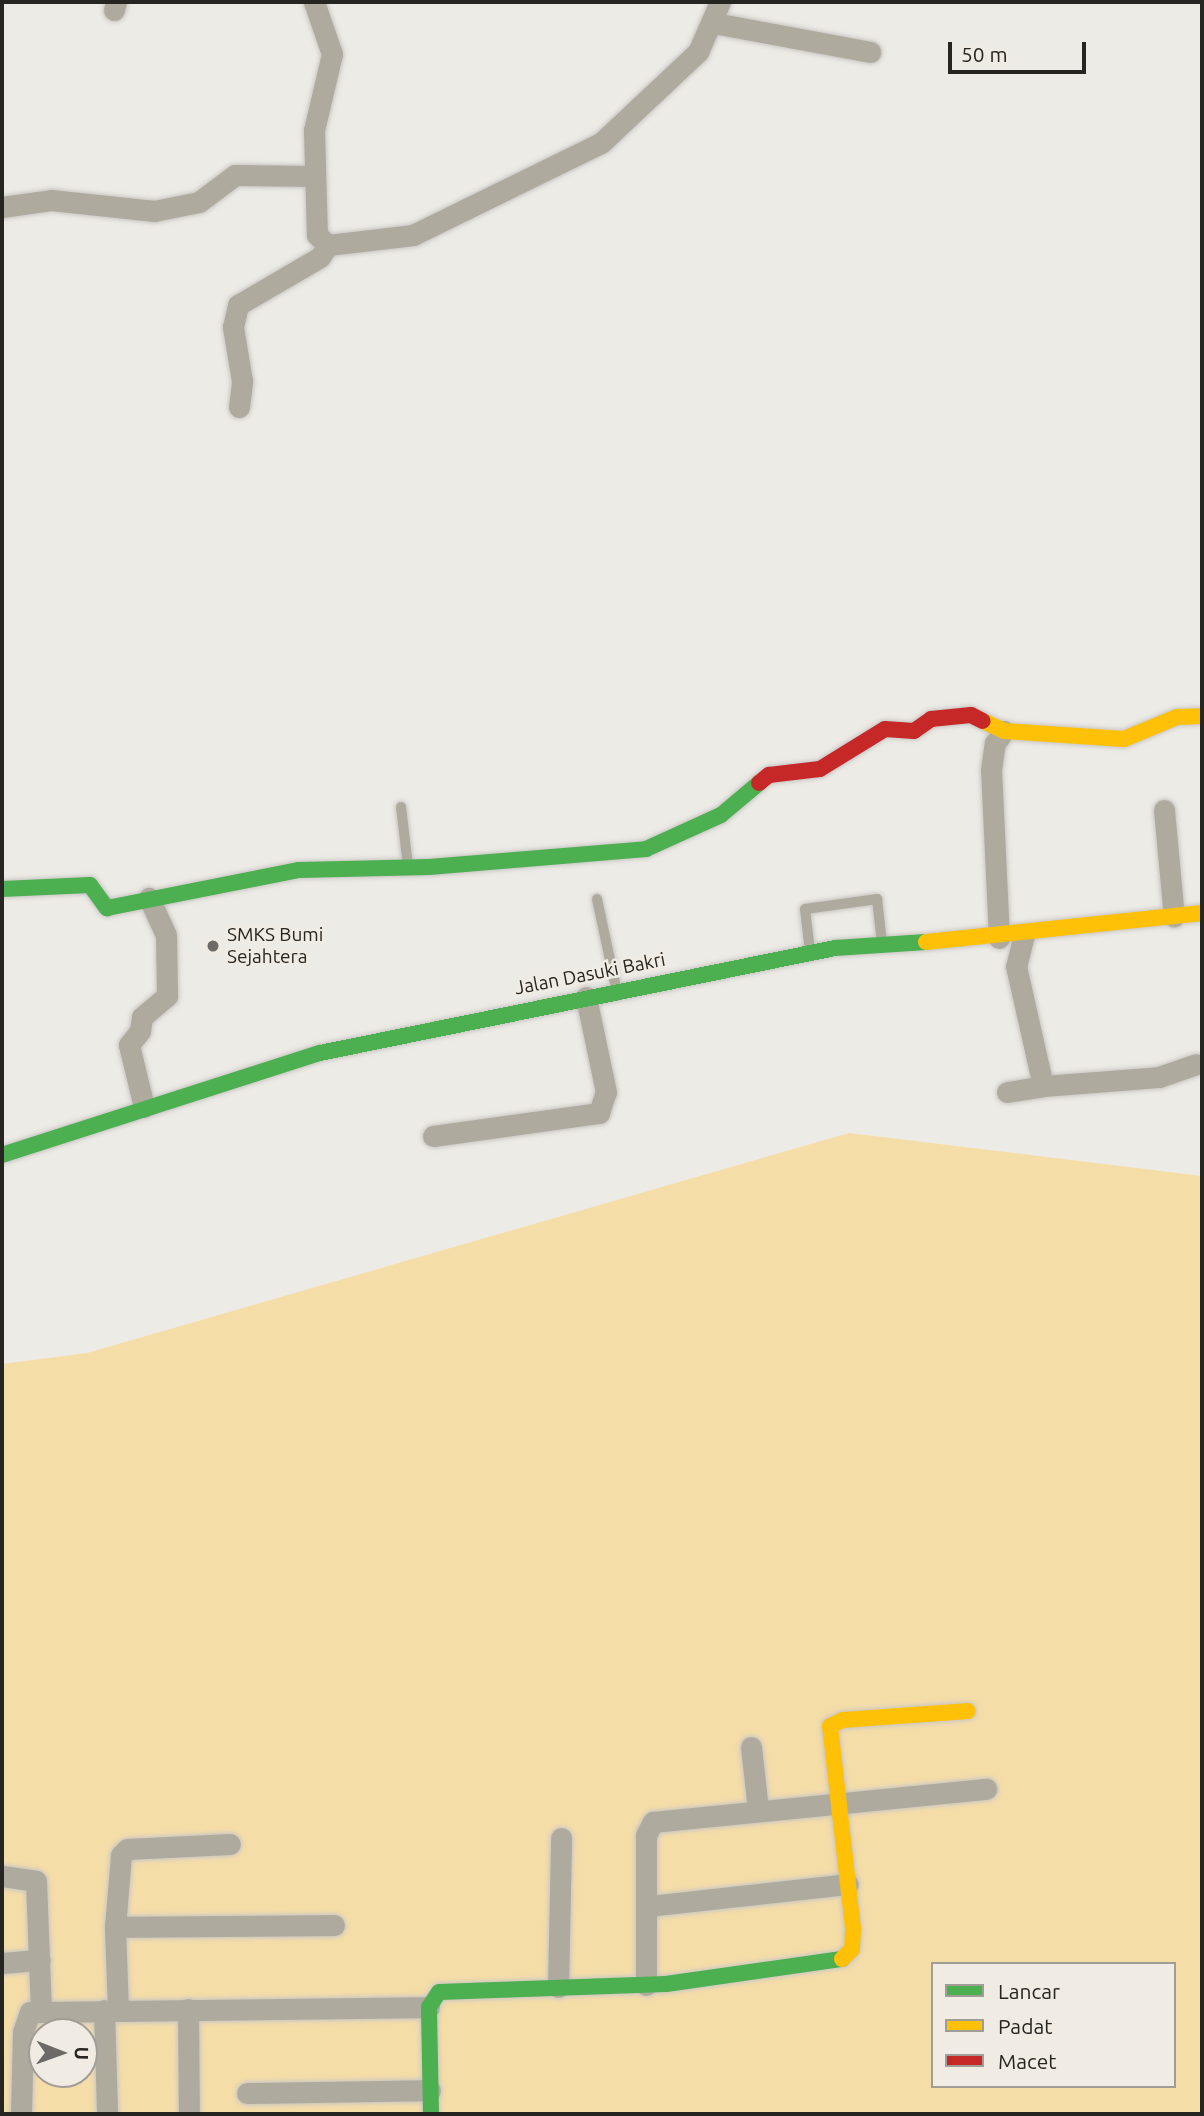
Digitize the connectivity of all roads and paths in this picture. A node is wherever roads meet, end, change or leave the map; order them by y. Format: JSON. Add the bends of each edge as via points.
{"nodes":[{"id":1,"x":314,"y":2,"type":"edge"},
{"id":2,"x":720,"y":2,"type":"edge"},
{"id":3,"x":714,"y":23,"type":"junction"},
{"id":4,"x":870,"y":52,"type":"dead end"},
{"id":5,"x":315,"y":176,"type":"junction"},
{"id":6,"x":2,"y":207,"type":"edge"},
{"id":7,"x":328,"y":245,"type":"junction"},
{"id":8,"x":239,"y":407,"type":"dead end"},
{"id":9,"x":1202,"y":716,"type":"edge"},
{"id":10,"x":1004,"y":731,"type":"junction"},
{"id":11,"x":401,"y":807,"type":"dead end"},
{"id":12,"x":1164,"y":810,"type":"dead end"},
{"id":13,"x":408,"y":867,"type":"junction"},
{"id":14,"x":2,"y":889,"type":"edge"},
{"id":15,"x":149,"y":898,"type":"junction"},
{"id":16,"x":597,"y":899,"type":"dead end"},
{"id":17,"x":1202,"y":913,"type":"edge"},
{"id":18,"x":1174,"y":917,"type":"junction"},
{"id":19,"x":1024,"y":935,"type":"junction"},
{"id":20,"x":999,"y":938,"type":"junction"},
{"id":21,"x":882,"y":946,"type":"junction"},
{"id":22,"x":810,"y":953,"type":"junction"},
{"id":23,"x":617,"y":991,"type":"junction"},
{"id":24,"x":586,"y":997,"type":"junction"},
{"id":25,"x":1196,"y":1064,"type":"dead end"},
{"id":26,"x":1043,"y":1086,"type":"junction"},
{"id":27,"x":1007,"y":1092,"type":"dead end"},
{"id":28,"x":144,"y":1107,"type":"junction"},
{"id":29,"x":433,"y":1136,"type":"dead end"},
{"id":30,"x":2,"y":1155,"type":"edge"},
{"id":31,"x":968,"y":1711,"type":"dead end"},
{"id":32,"x":751,"y":1747,"type":"dead end"},
{"id":33,"x":986,"y":1789,"type":"dead end"},
{"id":34,"x":837,"y":1800,"type":"junction"},
{"id":35,"x":758,"y":1809,"type":"junction"},
{"id":36,"x":561,"y":1838,"type":"dead end"},
{"id":37,"x":230,"y":1844,"type":"dead end"},
{"id":38,"x":2,"y":1876,"type":"edge"},
{"id":39,"x":848,"y":1884,"type":"junction"},
{"id":40,"x":649,"y":1906,"type":"junction"},
{"id":41,"x":334,"y":1925,"type":"dead end"},
{"id":42,"x":115,"y":1927,"type":"junction"},
{"id":43,"x":40,"y":1960,"type":"junction"},
{"id":44,"x":2,"y":1963,"type":"edge"},
{"id":45,"x":646,"y":1986,"type":"junction"},
{"id":46,"x":558,"y":1987,"type":"junction"},
{"id":47,"x":429,"y":2007,"type":"junction"},
{"id":48,"x":188,"y":2009,"type":"junction"},
{"id":49,"x":111,"y":2010,"type":"junction"},
{"id":50,"x":41,"y":2011,"type":"junction"},
{"id":51,"x":430,"y":2090,"type":"junction"},
{"id":52,"x":247,"y":2093,"type":"dead end"},
{"id":53,"x":21,"y":2114,"type":"edge"},
{"id":54,"x":107,"y":2114,"type":"edge"},
{"id":55,"x":189,"y":2114,"type":"edge"},
{"id":56,"x":430,"y":2114,"type":"edge"}],
"edges":[{"from":1,"to":5,"type":"street","via":[[332,54],[315,117]]},
{"from":2,"to":3,"type":"street"},
{"from":3,"to":4,"type":"street"},
{"from":3,"to":7,"type":"street","via":[[698,52],[661,92],[579,156],[413,235]]},
{"from":5,"to":6,"type":"street","via":[[235,175],[199,202],[153,211],[51,200]]},
{"from":5,"to":7,"type":"street","via":[[317,235]]},
{"from":7,"to":8,"type":"street","via":[[320,257],[238,305],[233,327],[242,381]]},
{"from":9,"to":10,"type":"street","via":[[1177,717],[1124,738]]},
{"from":10,"to":13,"type":"street","via":[[971,715],[949,715],[914,731],[885,729],[820,769],[769,775],[721,815],[646,849]]},
{"from":10,"to":20,"type":"street","via":[[995,743],[991,770]]},
{"from":11,"to":13,"type":"lane"},
{"from":12,"to":18,"type":"street"},
{"from":13,"to":15,"type":"street","via":[[299,870]]},
{"from":14,"to":15,"type":"street","via":[[90,885],[107,908]]},
{"from":15,"to":28,"type":"street","via":[[166,935],[167,996],[142,1017],[140,1031],[129,1045]]},
{"from":16,"to":23,"type":"lane"},
{"from":17,"to":18,"type":"street","name":"Jalan Dasuki Bakri"},
{"from":18,"to":19,"type":"street","name":"Jalan Dasuki Bakri"},
{"from":19,"to":20,"type":"street","name":"Jalan Dasuki Bakri"},
{"from":19,"to":26,"type":"street","via":[[1016,966]]},
{"from":20,"to":21,"type":"street","name":"Jalan Dasuki Bakri"},
{"from":21,"to":22,"type":"street","name":"Jalan Dasuki Bakri"},
{"from":21,"to":22,"type":"lane","via":[[877,899],[806,909]]},
{"from":22,"to":23,"type":"street","name":"Jalan Dasuki Bakri"},
{"from":23,"to":24,"type":"street","name":"Jalan Dasuki Bakri"},
{"from":24,"to":28,"type":"street","name":"Jalan Dasuki Bakri","via":[[320,1053]]},
{"from":24,"to":29,"type":"street","via":[[606,1092],[599,1113]]},
{"from":25,"to":26,"type":"street","via":[[1159,1077]]},
{"from":26,"to":27,"type":"street"},
{"from":28,"to":30,"type":"street","name":"Jalan Dasuki Bakri"},
{"from":31,"to":34,"type":"street","via":[[835,1722],[828,1732]]},
{"from":32,"to":35,"type":"street"},
{"from":33,"to":34,"type":"street"},
{"from":34,"to":35,"type":"street"},
{"from":34,"to":39,"type":"street"},
{"from":35,"to":40,"type":"street","via":[[653,1822],[646,1835]]},
{"from":36,"to":46,"type":"street"},
{"from":37,"to":42,"type":"street","via":[[127,1849],[117,1865]]},
{"from":38,"to":43,"type":"street","via":[[36,1881]]},
{"from":39,"to":40,"type":"street"},
{"from":39,"to":45,"type":"street","via":[[853,1940],[844,1959]]},
{"from":40,"to":45,"type":"street"},
{"from":41,"to":42,"type":"street"},
{"from":42,"to":49,"type":"street"},
{"from":43,"to":44,"type":"street"},
{"from":43,"to":50,"type":"street"},
{"from":45,"to":46,"type":"street"},
{"from":46,"to":47,"type":"street","via":[[439,1992]]},
{"from":47,"to":48,"type":"street"},
{"from":47,"to":51,"type":"street"},
{"from":48,"to":49,"type":"street"},
{"from":48,"to":55,"type":"street"},
{"from":49,"to":50,"type":"street"},
{"from":49,"to":54,"type":"street"},
{"from":50,"to":53,"type":"street","via":[[25,2018]]},
{"from":51,"to":52,"type":"street"},
{"from":51,"to":56,"type":"street"}]}
